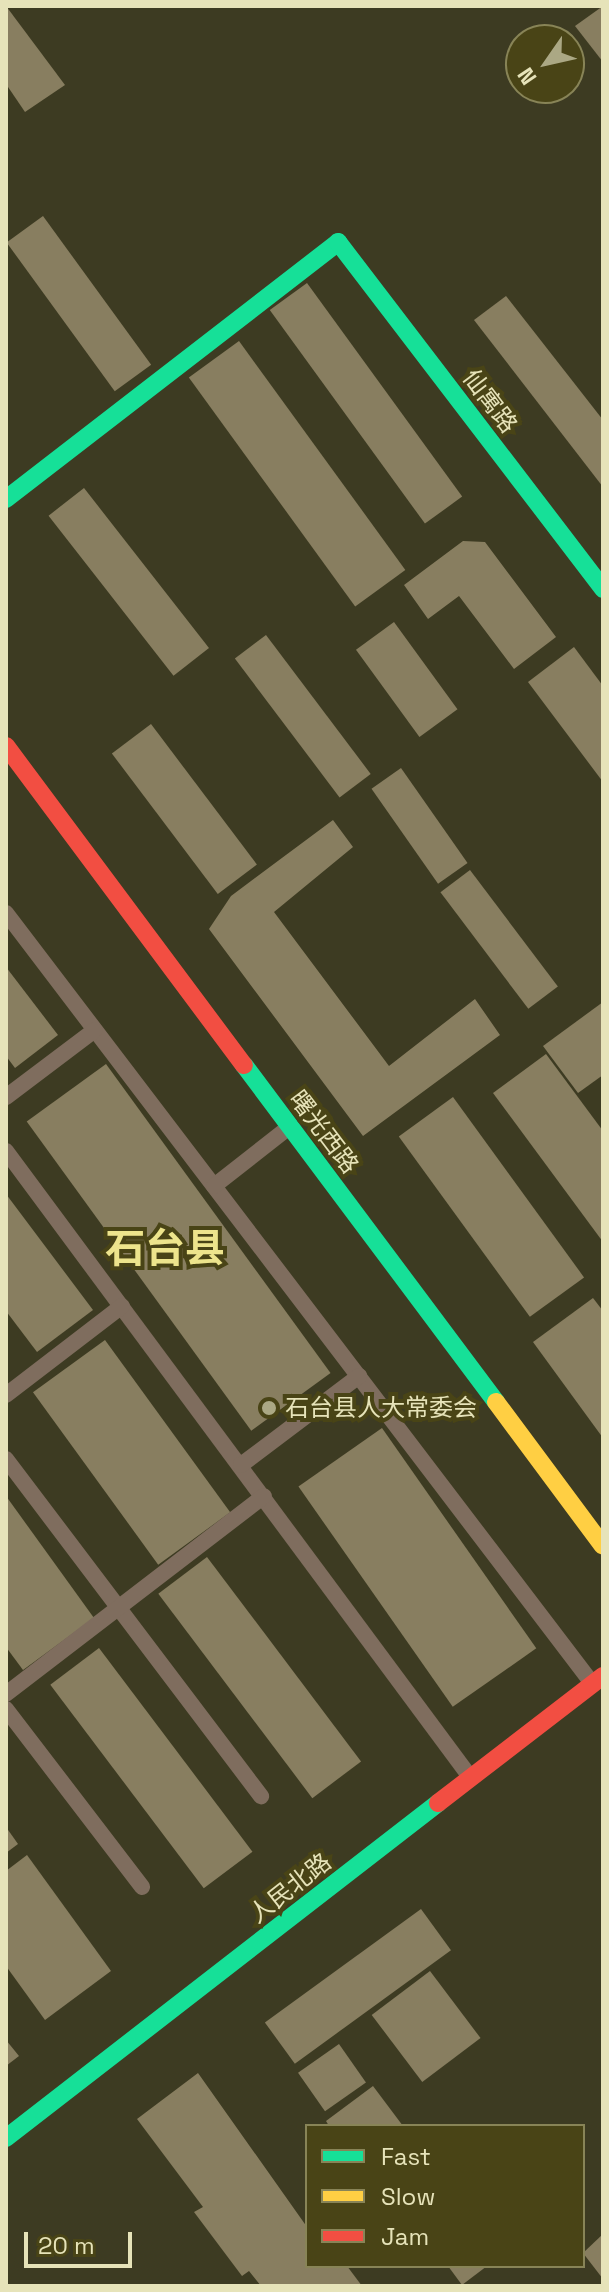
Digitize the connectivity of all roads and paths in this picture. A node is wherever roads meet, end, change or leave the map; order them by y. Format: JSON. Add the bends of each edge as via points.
{"nodes":[{"id":1,"x":6,"y":499,"type":"edge"},
{"id":2,"x":603,"y":589,"type":"edge"},
{"id":3,"x":6,"y":746,"type":"edge"},
{"id":4,"x":6,"y":913,"type":"edge"},
{"id":5,"x":95,"y":1030,"type":"junction"},
{"id":6,"x":6,"y":1097,"type":"edge"},
{"id":7,"x":290,"y":1127,"type":"junction"},
{"id":8,"x":6,"y":1151,"type":"edge"},
{"id":9,"x":214,"y":1186,"type":"junction"},
{"id":10,"x":122,"y":1306,"type":"junction"},
{"id":11,"x":359,"y":1376,"type":"junction"},
{"id":12,"x":8,"y":1388,"type":"edge"},
{"id":13,"x":6,"y":1459,"type":"edge"},
{"id":14,"x":241,"y":1465,"type":"junction"},
{"id":15,"x":264,"y":1496,"type":"junction"},
{"id":16,"x":603,"y":1546,"type":"edge"},
{"id":17,"x":118,"y":1607,"type":"junction"},
{"id":18,"x":598,"y":1680,"type":"edge"},
{"id":19,"x":6,"y":1694,"type":"edge"},
{"id":20,"x":6,"y":1709,"type":"edge"},
{"id":21,"x":471,"y":1778,"type":"junction"},
{"id":22,"x":261,"y":1796,"type":"dead end"},
{"id":23,"x":142,"y":1887,"type":"dead end"},
{"id":24,"x":6,"y":2138,"type":"edge"}],
"edges":[{"from":1,"to":2,"type":"main road","name":"仙寓路","via":[[338,242]]},
{"from":3,"to":7,"type":"main road","name":"曙光西路"},
{"from":4,"to":5,"type":"lane"},
{"from":5,"to":6,"type":"lane"},
{"from":5,"to":9,"type":"lane"},
{"from":7,"to":9,"type":"lane"},
{"from":7,"to":16,"type":"main road","name":"曙光西路"},
{"from":8,"to":10,"type":"lane"},
{"from":9,"to":11,"type":"lane"},
{"from":10,"to":12,"type":"lane"},
{"from":10,"to":14,"type":"lane"},
{"from":11,"to":14,"type":"lane"},
{"from":11,"to":18,"type":"lane"},
{"from":13,"to":17,"type":"lane"},
{"from":14,"to":15,"type":"lane"},
{"from":15,"to":17,"type":"lane"},
{"from":15,"to":21,"type":"lane"},
{"from":17,"to":19,"type":"lane"},
{"from":17,"to":22,"type":"lane"},
{"from":18,"to":21,"type":"main road","name":"人民北路"},
{"from":20,"to":23,"type":"lane"},
{"from":21,"to":24,"type":"main road","name":"人民北路"}]}
